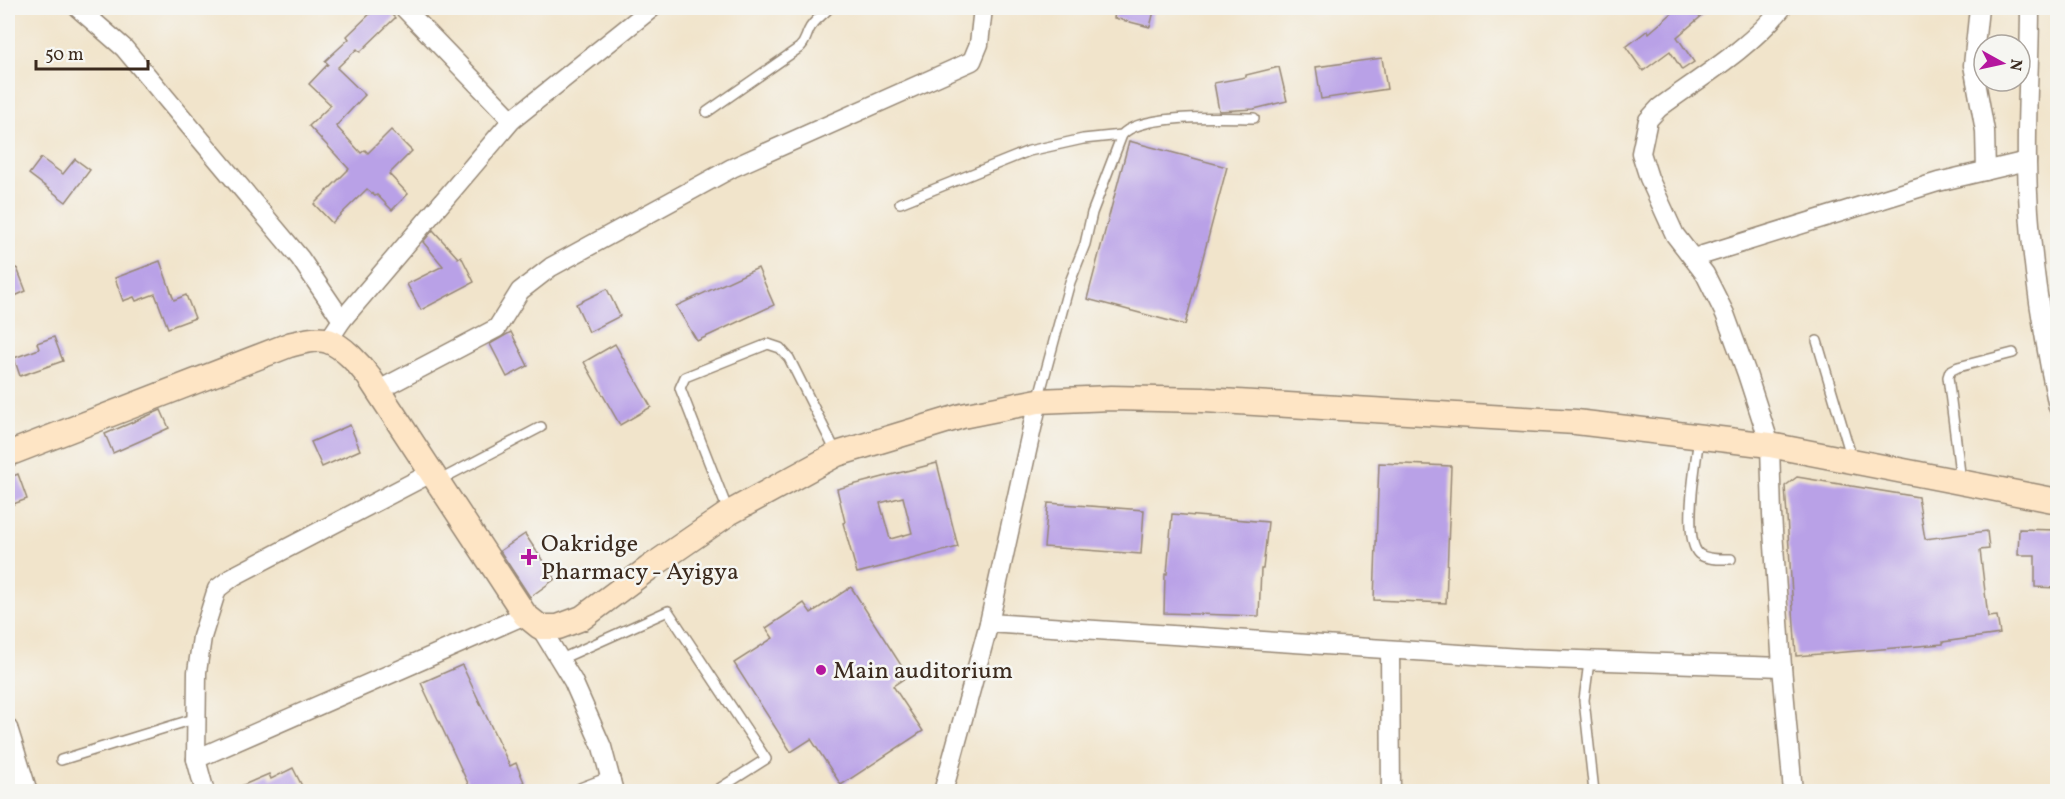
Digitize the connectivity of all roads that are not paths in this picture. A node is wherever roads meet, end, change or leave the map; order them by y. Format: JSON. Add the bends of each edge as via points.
{"nodes":[{"id":1,"x":78,"y":8,"type":"edge"},
{"id":2,"x":404,"y":8,"type":"edge"},
{"id":3,"x":652,"y":8,"type":"edge"},
{"id":4,"x":829,"y":8,"type":"edge"},
{"id":5,"x":1782,"y":8,"type":"edge"},
{"id":6,"x":1979,"y":8,"type":"edge"},
{"id":7,"x":2030,"y":8,"type":"edge"},
{"id":8,"x":980,"y":10,"type":"edge"},
{"id":9,"x":707,"y":112,"type":"dead end"},
{"id":10,"x":1254,"y":118,"type":"dead end"},
{"id":11,"x":512,"y":120,"type":"junction"},
{"id":12,"x":1122,"y":135,"type":"junction"},
{"id":13,"x":2027,"y":162,"type":"junction"},
{"id":14,"x":1986,"y":171,"type":"junction"},
{"id":15,"x":900,"y":203,"type":"dead end"},
{"id":16,"x":1693,"y":258,"type":"junction"},
{"id":17,"x":342,"y":320,"type":"junction"},
{"id":18,"x":328,"y":341,"type":"junction"},
{"id":19,"x":1817,"y":341,"type":"dead end"},
{"id":20,"x":2013,"y":352,"type":"dead end"},
{"id":21,"x":379,"y":390,"type":"junction"},
{"id":22,"x":1038,"y":401,"type":"junction"},
{"id":23,"x":2058,"y":407,"type":"edge"},
{"id":24,"x":541,"y":427,"type":"dead end"},
{"id":25,"x":1700,"y":435,"type":"junction"},
{"id":26,"x":1770,"y":445,"type":"junction"},
{"id":27,"x":8,"y":454,"type":"edge"},
{"id":28,"x":837,"y":454,"type":"junction"},
{"id":29,"x":1853,"y":461,"type":"junction"},
{"id":30,"x":435,"y":477,"type":"junction"},
{"id":31,"x":1961,"y":483,"type":"junction"},
{"id":32,"x":2058,"y":501,"type":"edge"},
{"id":33,"x":729,"y":513,"type":"junction"},
{"id":34,"x":1731,"y":559,"type":"dead end"},
{"id":35,"x":533,"y":621,"type":"junction"},
{"id":36,"x":989,"y":623,"type":"junction"},
{"id":37,"x":1390,"y":650,"type":"junction"},
{"id":38,"x":561,"y":659,"type":"junction"},
{"id":39,"x":1589,"y":662,"type":"junction"},
{"id":40,"x":1782,"y":667,"type":"junction"},
{"id":41,"x":196,"y":718,"type":"junction"},
{"id":42,"x":8,"y":728,"type":"edge"},
{"id":43,"x":61,"y":759,"type":"dead end"},
{"id":44,"x":196,"y":759,"type":"junction"},
{"id":45,"x":613,"y":786,"type":"edge"},
{"id":46,"x":28,"y":792,"type":"edge"},
{"id":47,"x":205,"y":792,"type":"edge"},
{"id":48,"x":582,"y":792,"type":"edge"},
{"id":49,"x":714,"y":792,"type":"edge"},
{"id":50,"x":943,"y":792,"type":"edge"},
{"id":51,"x":1391,"y":792,"type":"edge"},
{"id":52,"x":1594,"y":792,"type":"edge"},
{"id":53,"x":1793,"y":792,"type":"edge"}],
"edges":[{"from":1,"to":17,"type":"street","via":[[124,48],[300,258]]},
{"from":2,"to":11,"type":"street"},
{"from":3,"to":11,"type":"street"},
{"from":4,"to":9,"type":"lane","via":[[799,48]]},
{"from":5,"to":16,"type":"street","via":[[1751,41],[1648,120],[1641,153],[1648,178],[1675,235]]},
{"from":6,"to":14,"type":"street","via":[[1972,65],[1985,131]]},
{"from":7,"to":13,"type":"street"},
{"from":8,"to":21,"type":"street","via":[[979,44],[972,61],[732,168],[551,267],[520,291],[497,328]]},
{"from":10,"to":12,"type":"lane","via":[[1167,119],[1140,125]]},
{"from":11,"to":17,"type":"street"},
{"from":12,"to":15,"type":"lane","via":[[1029,151]]},
{"from":12,"to":22,"type":"lane","via":[[1070,282]]},
{"from":13,"to":14,"type":"street"},
{"from":13,"to":23,"type":"street","via":[[2038,307]]},
{"from":14,"to":16,"type":"street","via":[[1938,182]]},
{"from":16,"to":26,"type":"street","via":[[1725,314]]},
{"from":17,"to":18,"type":"street"},
{"from":18,"to":21,"type":"street","via":[[359,363]]},
{"from":18,"to":27,"type":"street","via":[[289,345]]},
{"from":19,"to":29,"type":"lane"},
{"from":20,"to":31,"type":"lane","via":[[1950,371]]},
{"from":21,"to":30,"type":"street"},
{"from":22,"to":25,"type":"street","via":[[1111,398],[1364,408],[1576,422]]},
{"from":22,"to":28,"type":"street","via":[[962,416]]},
{"from":22,"to":36,"type":"street"},
{"from":24,"to":30,"type":"lane"},
{"from":25,"to":26,"type":"street"},
{"from":25,"to":34,"type":"lane","via":[[1692,493],[1691,540],[1703,556]]},
{"from":26,"to":29,"type":"street"},
{"from":26,"to":40,"type":"street"},
{"from":28,"to":33,"type":"street"},
{"from":28,"to":33,"type":"lane","via":[[789,358],[780,348],[768,344],[685,377],[680,388]]},
{"from":29,"to":31,"type":"street"},
{"from":30,"to":35,"type":"street"},
{"from":30,"to":41,"type":"street","via":[[234,576],[217,589],[202,637]]},
{"from":31,"to":32,"type":"street"},
{"from":33,"to":35,"type":"street","via":[[582,618],[558,627]]},
{"from":35,"to":38,"type":"street"},
{"from":35,"to":44,"type":"street"},
{"from":36,"to":37,"type":"street"},
{"from":36,"to":50,"type":"street"},
{"from":37,"to":39,"type":"street"},
{"from":37,"to":51,"type":"street"},
{"from":38,"to":45,"type":"street","via":[[602,747]]},
{"from":38,"to":49,"type":"lane","via":[[668,611],[766,759]]},
{"from":39,"to":40,"type":"street"},
{"from":39,"to":52,"type":"lane","via":[[1584,700]]},
{"from":40,"to":53,"type":"street"},
{"from":41,"to":43,"type":"lane"},
{"from":41,"to":44,"type":"street"},
{"from":42,"to":46,"type":"street"},
{"from":44,"to":47,"type":"street"},
{"from":45,"to":48,"type":"street"}]}
